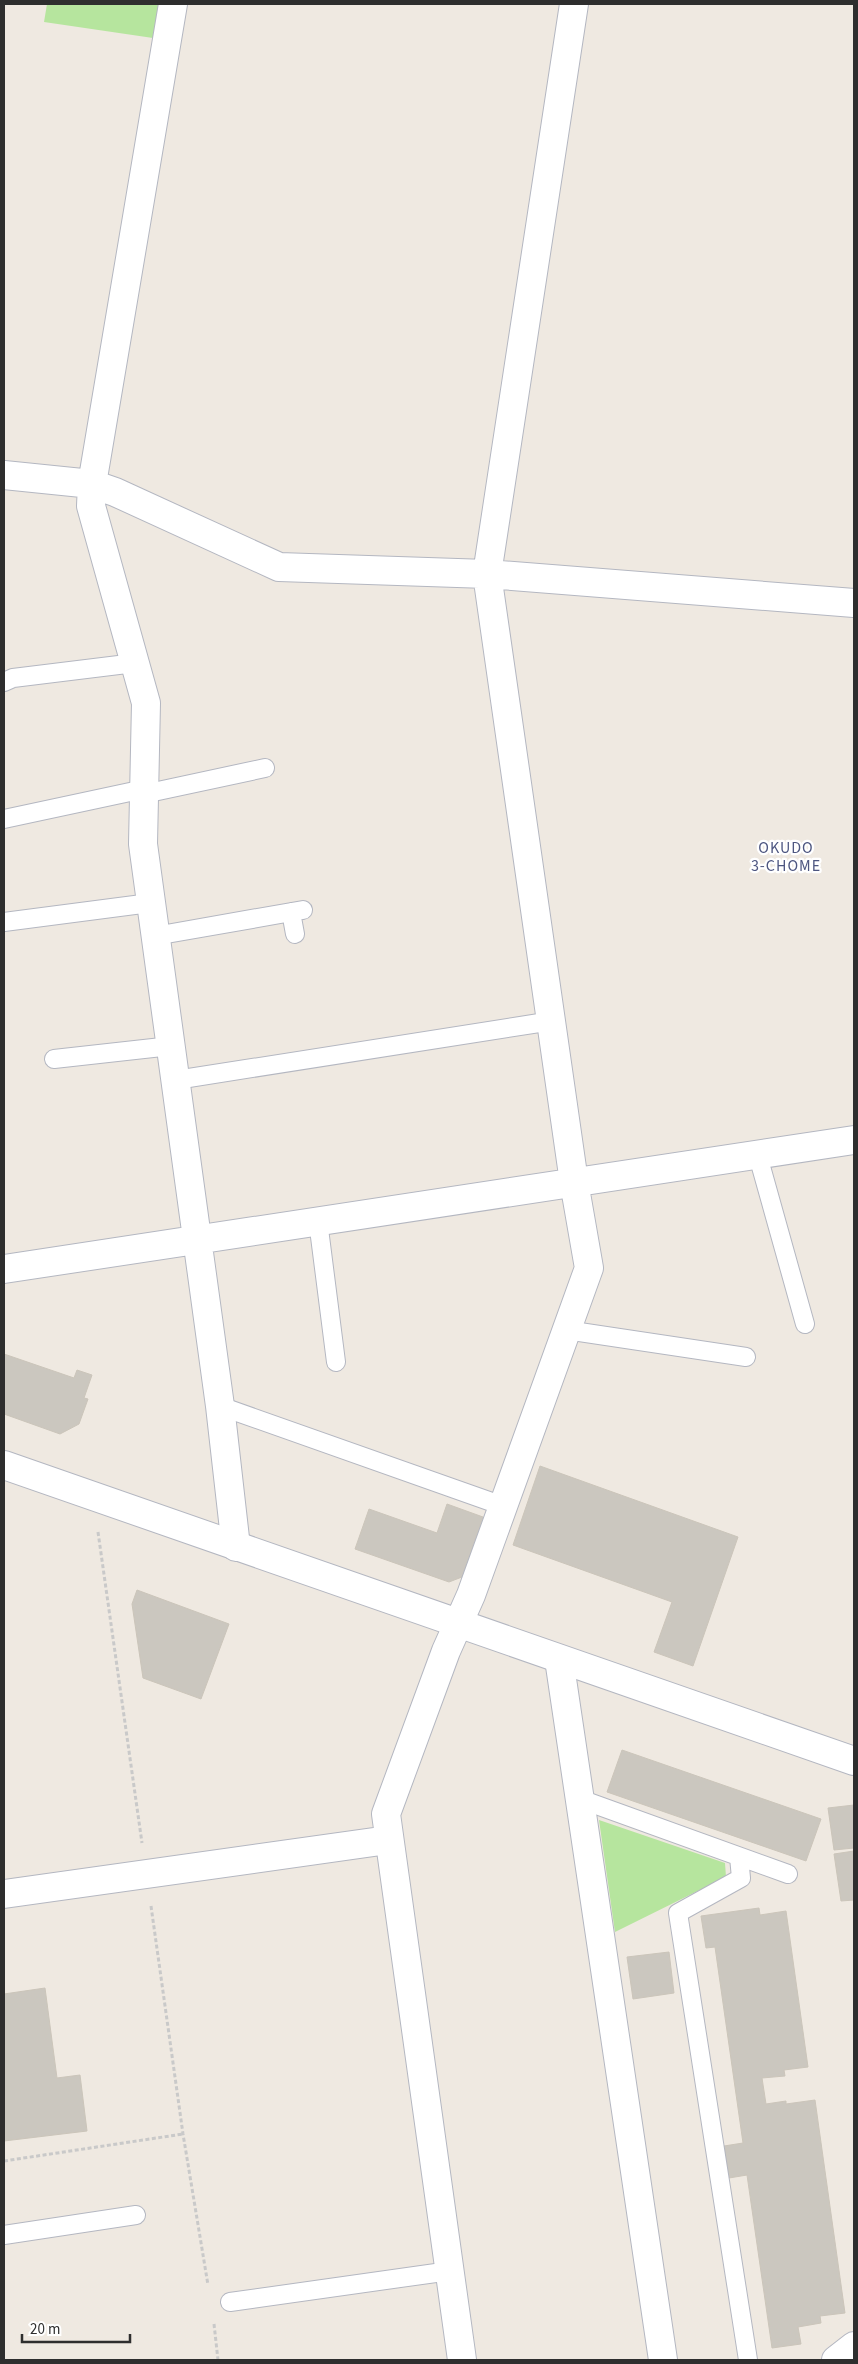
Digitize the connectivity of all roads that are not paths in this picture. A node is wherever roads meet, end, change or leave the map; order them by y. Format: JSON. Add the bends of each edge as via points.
{"nodes":[{"id":1,"x":173,"y":4,"type":"edge"},
{"id":2,"x":574,"y":4,"type":"edge"},
{"id":3,"x":4,"y":475,"type":"edge"},
{"id":4,"x":92,"y":484,"type":"junction"},
{"id":5,"x":487,"y":574,"type":"junction"},
{"id":6,"x":854,"y":603,"type":"edge"},
{"id":7,"x":135,"y":663,"type":"junction"},
{"id":8,"x":4,"y":682,"type":"edge"},
{"id":9,"x":265,"y":768,"type":"dead end"},
{"id":10,"x":144,"y":792,"type":"junction"},
{"id":11,"x":4,"y":819,"type":"edge"},
{"id":12,"x":150,"y":903,"type":"junction"},
{"id":13,"x":4,"y":922,"type":"edge"},
{"id":14,"x":295,"y":934,"type":"dead end"},
{"id":15,"x":155,"y":936,"type":"junction"},
{"id":16,"x":552,"y":1021,"type":"junction"},
{"id":17,"x":171,"y":1046,"type":"junction"},
{"id":18,"x":54,"y":1059,"type":"dead end"},
{"id":19,"x":176,"y":1080,"type":"junction"},
{"id":20,"x":854,"y":1140,"type":"edge"},
{"id":21,"x":758,"y":1156,"type":"junction"},
{"id":22,"x":574,"y":1182,"type":"junction"},
{"id":23,"x":318,"y":1221,"type":"junction"},
{"id":24,"x":197,"y":1239,"type":"junction"},
{"id":25,"x":4,"y":1269,"type":"edge"},
{"id":26,"x":805,"y":1324,"type":"dead end"},
{"id":27,"x":566,"y":1330,"type":"junction"},
{"id":28,"x":746,"y":1357,"type":"dead end"},
{"id":29,"x":336,"y":1362,"type":"dead end"},
{"id":30,"x":220,"y":1406,"type":"junction"},
{"id":31,"x":4,"y":1465,"type":"edge"},
{"id":32,"x":503,"y":1506,"type":"junction"},
{"id":33,"x":236,"y":1547,"type":"junction"},
{"id":34,"x":458,"y":1625,"type":"junction"},
{"id":35,"x":559,"y":1659,"type":"junction"},
{"id":36,"x":854,"y":1761,"type":"edge"},
{"id":37,"x":580,"y":1799,"type":"junction"},
{"id":38,"x":388,"y":1840,"type":"junction"},
{"id":39,"x":739,"y":1856,"type":"junction"},
{"id":40,"x":788,"y":1874,"type":"dead end"},
{"id":41,"x":4,"y":1894,"type":"edge"},
{"id":42,"x":136,"y":2215,"type":"dead end"},
{"id":43,"x":4,"y":2235,"type":"edge"},
{"id":44,"x":450,"y":2271,"type":"junction"},
{"id":45,"x":230,"y":2302,"type":"dead end"},
{"id":46,"x":854,"y":2346,"type":"edge"},
{"id":47,"x":461,"y":2360,"type":"edge"},
{"id":48,"x":663,"y":2360,"type":"edge"},
{"id":49,"x":748,"y":2360,"type":"edge"},
{"id":50,"x":836,"y":2360,"type":"edge"}],
"edges":[{"from":1,"to":4,"type":"street"},
{"from":2,"to":5,"type":"street"},
{"from":3,"to":4,"type":"street"},
{"from":4,"to":5,"type":"street","via":[[279,567]]},
{"from":4,"to":7,"type":"street","via":[[91,506]]},
{"from":5,"to":6,"type":"street"},
{"from":5,"to":16,"type":"street"},
{"from":7,"to":8,"type":"lane","via":[[13,678]]},
{"from":7,"to":10,"type":"street","via":[[146,703]]},
{"from":9,"to":10,"type":"lane"},
{"from":10,"to":11,"type":"lane"},
{"from":10,"to":12,"type":"street","via":[[143,844]]},
{"from":12,"to":13,"type":"lane"},
{"from":12,"to":15,"type":"street"},
{"from":14,"to":15,"type":"lane","via":[[297,911]]},
{"from":15,"to":17,"type":"street"},
{"from":16,"to":19,"type":"lane"},
{"from":16,"to":22,"type":"street"},
{"from":17,"to":18,"type":"lane"},
{"from":17,"to":19,"type":"street"},
{"from":19,"to":24,"type":"street"},
{"from":20,"to":21,"type":"street"},
{"from":21,"to":22,"type":"street"},
{"from":21,"to":26,"type":"lane"},
{"from":22,"to":23,"type":"street"},
{"from":22,"to":27,"type":"street","via":[[589,1268]]},
{"from":23,"to":24,"type":"street"},
{"from":23,"to":29,"type":"lane"},
{"from":24,"to":25,"type":"street"},
{"from":24,"to":30,"type":"street"},
{"from":27,"to":28,"type":"lane"},
{"from":27,"to":32,"type":"street"},
{"from":30,"to":32,"type":"lane"},
{"from":30,"to":33,"type":"street"},
{"from":31,"to":33,"type":"street"},
{"from":32,"to":34,"type":"street"},
{"from":33,"to":34,"type":"street"},
{"from":34,"to":35,"type":"street"},
{"from":34,"to":38,"type":"street","via":[[386,1814]]},
{"from":35,"to":36,"type":"street"},
{"from":35,"to":37,"type":"street"},
{"from":37,"to":39,"type":"lane"},
{"from":37,"to":48,"type":"street"},
{"from":38,"to":41,"type":"street"},
{"from":38,"to":44,"type":"street"},
{"from":39,"to":40,"type":"lane"},
{"from":39,"to":49,"type":"lane","via":[[741,1878],[678,1913]]},
{"from":42,"to":43,"type":"lane"},
{"from":44,"to":45,"type":"lane"},
{"from":44,"to":47,"type":"street"},
{"from":46,"to":50,"type":"street"}]}
